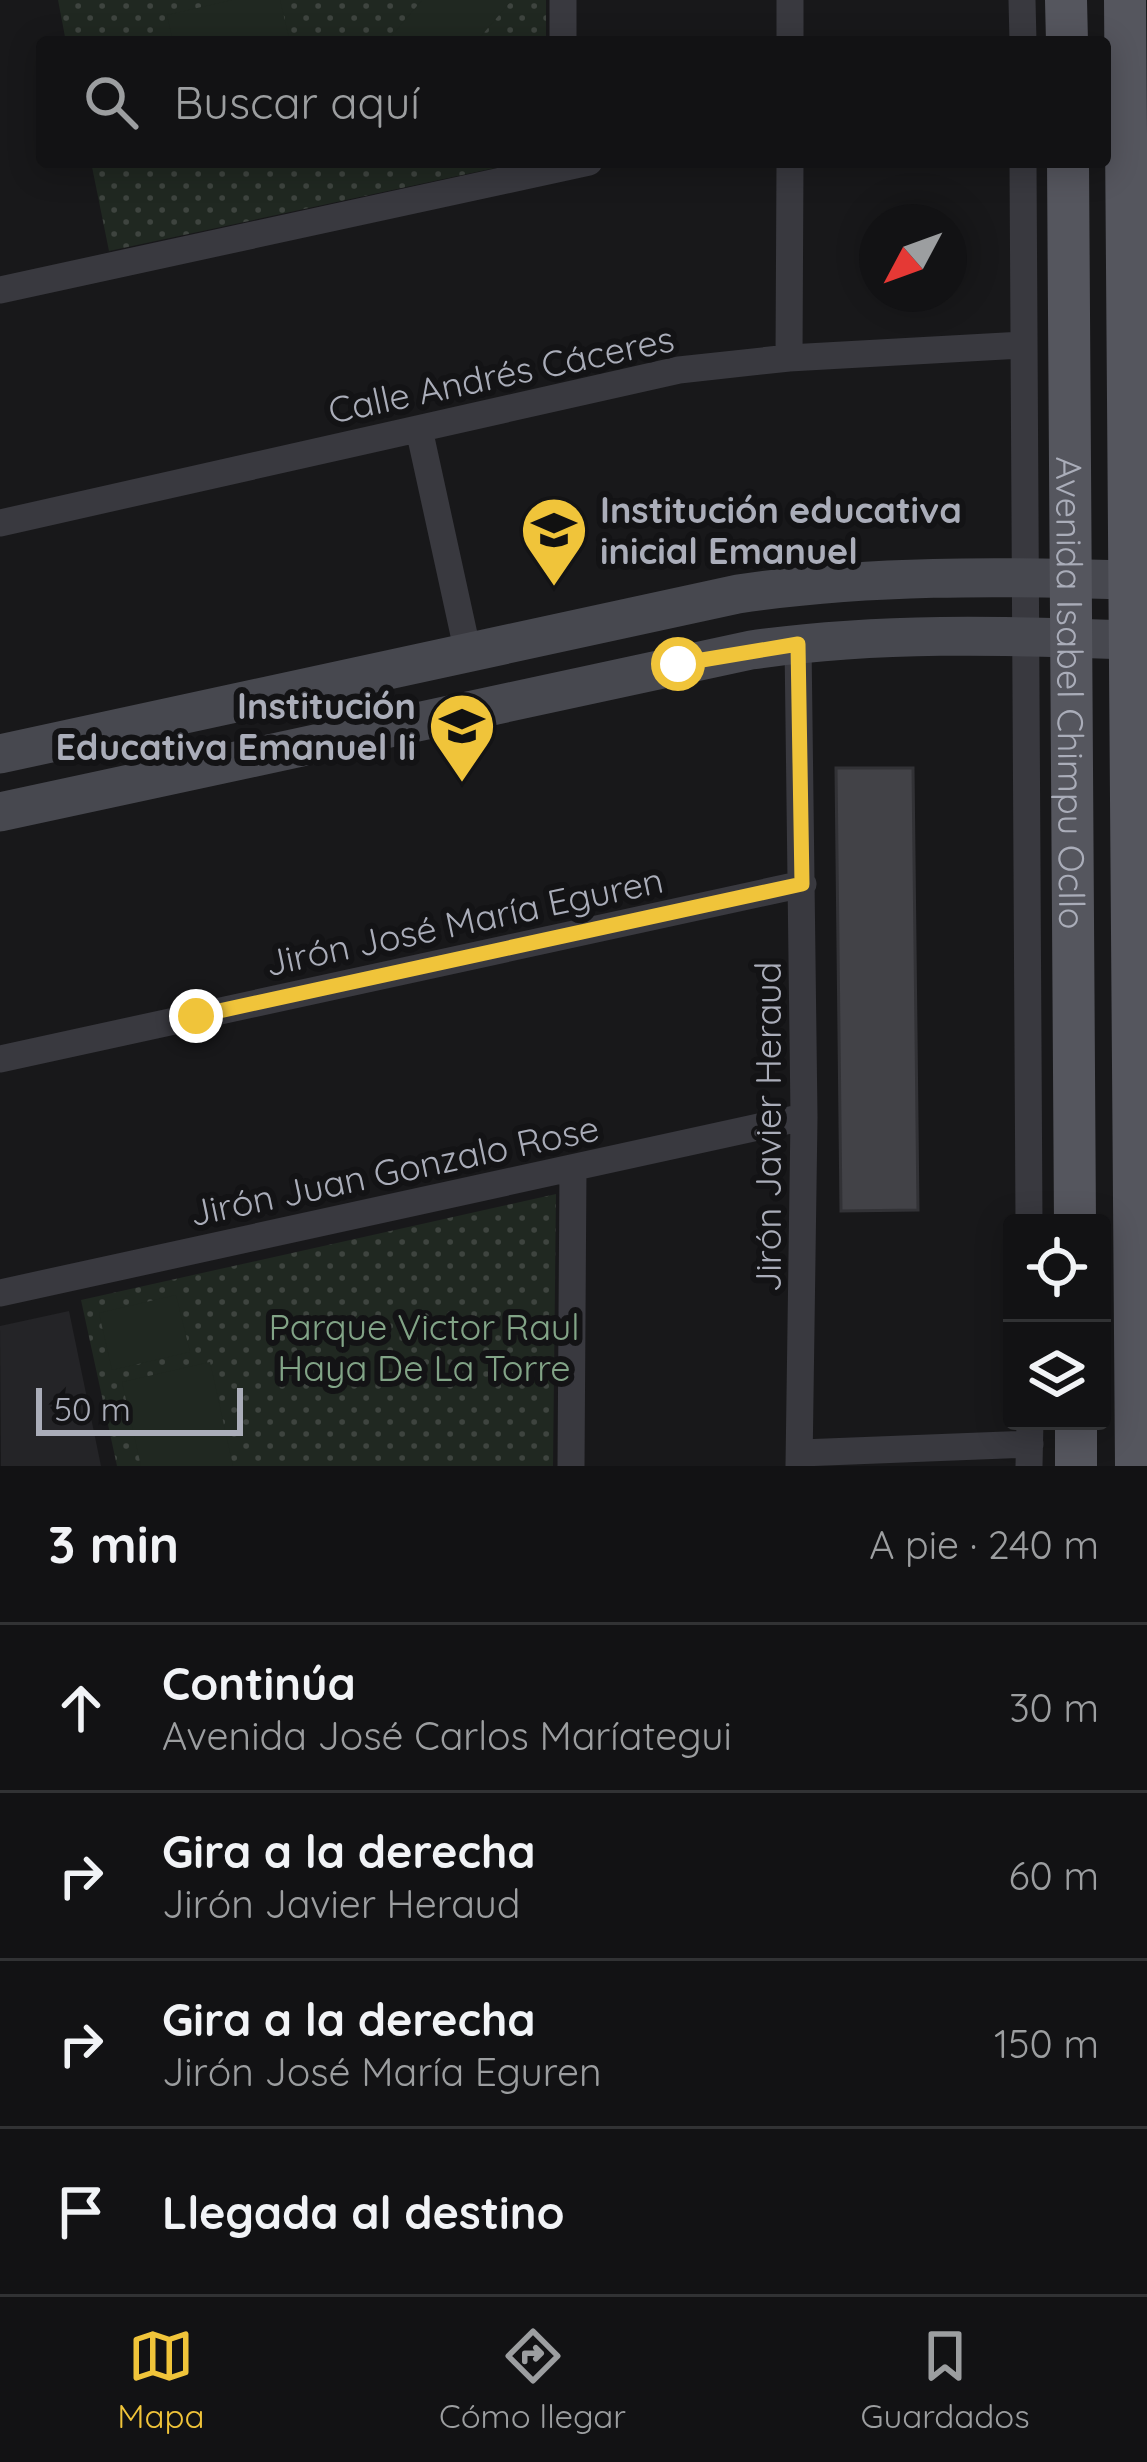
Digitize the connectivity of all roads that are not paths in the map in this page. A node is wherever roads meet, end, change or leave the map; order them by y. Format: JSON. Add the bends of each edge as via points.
{"nodes":[{"id":1,"x":563,"y":0,"type":"edge"},
{"id":2,"x":790,"y":0,"type":"edge"},
{"id":3,"x":1022,"y":0,"type":"edge"},
{"id":4,"x":1066,"y":0,"type":"edge"},
{"id":5,"x":1125,"y":0,"type":"edge"},
{"id":6,"x":563,"y":36,"type":"edge"},
{"id":7,"x":790,"y":36,"type":"edge"},
{"id":8,"x":1023,"y":36,"type":"edge"},
{"id":9,"x":1066,"y":36,"type":"edge"},
{"id":10,"x":554,"y":168,"type":"edge"},
{"id":11,"x":790,"y":168,"type":"edge"},
{"id":12,"x":1023,"y":168,"type":"edge"},
{"id":13,"x":1068,"y":168,"type":"edge"},
{"id":14,"x":0,"y":290,"type":"edge"},
{"id":15,"x":1024,"y":345,"type":"junction"},
{"id":16,"x":789,"y":358,"type":"junction"},
{"id":17,"x":419,"y":429,"type":"junction"},
{"id":18,"x":2,"y":514,"type":"edge"},
{"id":19,"x":1025,"y":577,"type":"junction"},
{"id":20,"x":1071,"y":578,"type":"junction"},
{"id":21,"x":1138,"y":580,"type":"edge"},
{"id":22,"x":1026,"y":636,"type":"junction"},
{"id":23,"x":1071,"y":638,"type":"junction"},
{"id":24,"x":1138,"y":640,"type":"edge"},
{"id":25,"x":798,"y":644,"type":"junction"},
{"id":26,"x":467,"y":653,"type":"junction"},
{"id":27,"x":0,"y":754,"type":"edge"},
{"id":28,"x":0,"y":812,"type":"edge"},
{"id":29,"x":802,"y":884,"type":"junction"},
{"id":30,"x":0,"y":1059,"type":"edge"},
{"id":31,"x":804,"y":1117,"type":"junction"},
{"id":32,"x":573,"y":1168,"type":"junction"},
{"id":33,"x":1029,"y":1214,"type":"edge"},
{"id":34,"x":1075,"y":1214,"type":"edge"},
{"id":35,"x":0,"y":1293,"type":"edge"},
{"id":36,"x":1076,"y":1430,"type":"edge"},
{"id":37,"x":1030,"y":1444,"type":"edge"},
{"id":38,"x":800,"y":1460,"type":"edge"},
{"id":39,"x":571,"y":1466,"type":"edge"},
{"id":40,"x":1076,"y":1466,"type":"edge"},
{"id":41,"x":1136,"y":1466,"type":"edge"}],
"edges":[{"from":1,"to":6,"type":"street"},
{"from":2,"to":7,"type":"street"},
{"from":3,"to":8,"type":"street"},
{"from":4,"to":9,"type":"main road"},
{"from":5,"to":21,"type":"main road","name":"Avenida Isabel Chimpu Ocllo"},
{"from":10,"to":14,"type":"street"},
{"from":11,"to":16,"type":"street"},
{"from":12,"to":15,"type":"street","name":"Avenida Isabel Chimpu Ocllo"},
{"from":13,"to":20,"type":"main road","name":"Avenida Isabel Chimpu Ocllo"},
{"from":15,"to":16,"type":"street","name":"Calle Andrés Cáceres"},
{"from":15,"to":19,"type":"street","name":"Avenida Isabel Chimpu Ocllo"},
{"from":16,"to":17,"type":"street","name":"Calle Andrés Cáceres","via":[[679,370]]},
{"from":17,"to":18,"type":"street","name":"Calle Andrés Cáceres"},
{"from":17,"to":26,"type":"street"},
{"from":19,"to":20,"type":"street"},
{"from":19,"to":22,"type":"street","name":"Avenida Isabel Chimpu Ocllo"},
{"from":19,"to":26,"type":"street","via":[[800,585]]},
{"from":20,"to":21,"type":"street"},
{"from":20,"to":23,"type":"main road","name":"Avenida Isabel Chimpu Ocllo"},
{"from":21,"to":24,"type":"main road","name":"Avenida Isabel Chimpu Ocllo"},
{"from":22,"to":23,"type":"street"},
{"from":22,"to":25,"type":"street"},
{"from":22,"to":33,"type":"street","name":"Avenida Isabel Chimpu Ocllo"},
{"from":23,"to":24,"type":"street"},
{"from":23,"to":34,"type":"main road","name":"Avenida Isabel Chimpu Ocllo"},
{"from":24,"to":41,"type":"main road","name":"Avenida Isabel Chimpu Ocllo"},
{"from":25,"to":28,"type":"street"},
{"from":25,"to":29,"type":"street","name":"Jirón Javier Heraud"},
{"from":26,"to":27,"type":"street"},
{"from":29,"to":30,"type":"street","name":"Jirón José María Eguren"},
{"from":29,"to":31,"type":"street","name":"Jirón Javier Heraud"},
{"from":31,"to":32,"type":"street","name":"Jirón Juan Gonzalo Rose"},
{"from":31,"to":38,"type":"street","name":"Jirón Javier Heraud"},
{"from":32,"to":35,"type":"street","name":"Jirón Juan Gonzalo Rose"},
{"from":32,"to":39,"type":"street"},
{"from":36,"to":40,"type":"main road"},
{"from":37,"to":38,"type":"street"}]}
